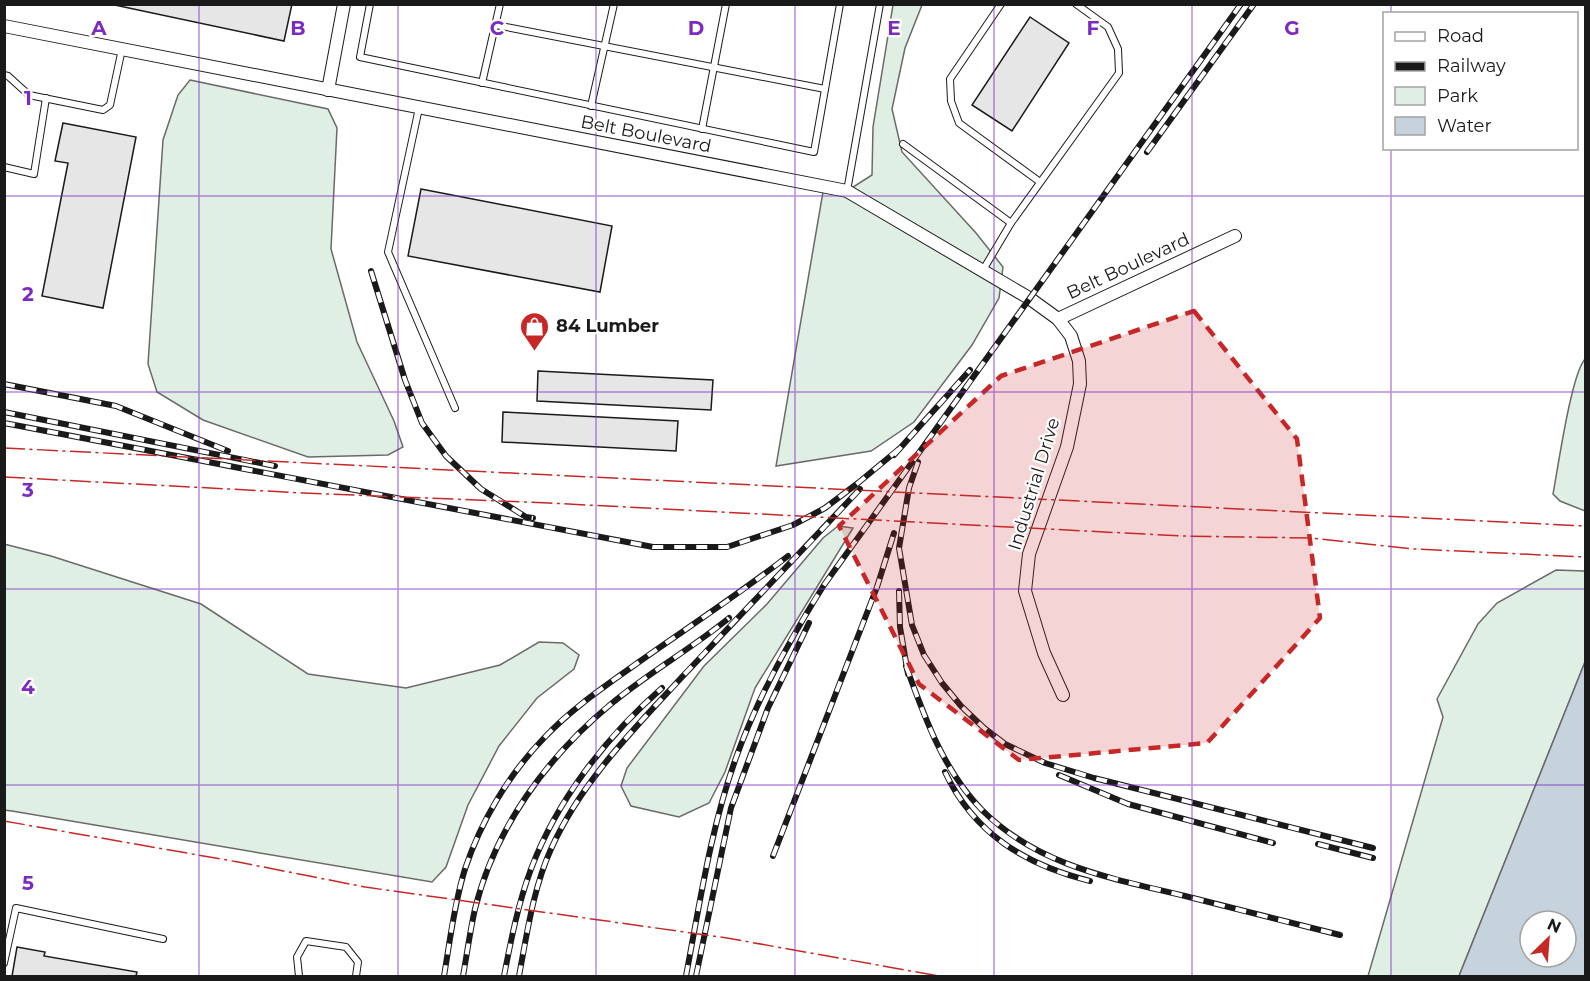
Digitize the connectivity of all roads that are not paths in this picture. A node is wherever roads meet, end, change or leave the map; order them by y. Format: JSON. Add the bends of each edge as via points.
{"nodes":[{"id":1,"x":344,"y":4,"type":"edge"},
{"id":2,"x":370,"y":4,"type":"edge"},
{"id":3,"x":500,"y":4,"type":"edge"},
{"id":4,"x":614,"y":4,"type":"edge"},
{"id":5,"x":726,"y":4,"type":"edge"},
{"id":6,"x":840,"y":4,"type":"edge"},
{"id":7,"x":880,"y":4,"type":"edge"},
{"id":8,"x":1001,"y":4,"type":"edge"},
{"id":9,"x":1076,"y":4,"type":"edge"},
{"id":10,"x":496,"y":25,"type":"junction"},
{"id":11,"x":4,"y":26,"type":"edge"},
{"id":12,"x":605,"y":46,"type":"junction"},
{"id":13,"x":122,"y":48,"type":"junction"},
{"id":14,"x":714,"y":67,"type":"junction"},
{"id":15,"x":4,"y":75,"type":"edge"},
{"id":16,"x":482,"y":83,"type":"junction"},
{"id":17,"x":825,"y":89,"type":"junction"},
{"id":18,"x":328,"y":90,"type":"junction"},
{"id":19,"x":46,"y":98,"type":"junction"},
{"id":20,"x":591,"y":106,"type":"junction"},
{"id":21,"x":419,"y":108,"type":"junction"},
{"id":22,"x":702,"y":129,"type":"junction"},
{"id":23,"x":903,"y":144,"type":"dead end"},
{"id":24,"x":4,"y":167,"type":"edge"},
{"id":25,"x":1040,"y":182,"type":"junction"},
{"id":26,"x":847,"y":191,"type":"junction"},
{"id":27,"x":1011,"y":223,"type":"junction"},
{"id":28,"x":1235,"y":236,"type":"dead end"},
{"id":29,"x":983,"y":271,"type":"junction"},
{"id":30,"x":1058,"y":319,"type":"junction"},
{"id":31,"x":455,"y":408,"type":"dead end"},
{"id":32,"x":1064,"y":695,"type":"dead end"},
{"id":33,"x":163,"y":939,"type":"dead end"},
{"id":34,"x":4,"y":963,"type":"edge"},
{"id":35,"x":299,"y":976,"type":"edge"},
{"id":36,"x":356,"y":976,"type":"edge"}],
"edges":[{"from":1,"to":18,"type":"street"},
{"from":2,"to":16,"type":"lane","via":[[360,57]]},
{"from":3,"to":10,"type":"lane"},
{"from":4,"to":12,"type":"lane"},
{"from":5,"to":14,"type":"lane"},
{"from":6,"to":17,"type":"lane"},
{"from":7,"to":26,"type":"lane"},
{"from":8,"to":25,"type":"lane","via":[[950,79],[951,101],[959,123]]},
{"from":9,"to":25,"type":"lane","via":[[1108,27],[1118,49],[1119,73]]},
{"from":10,"to":12,"type":"lane"},
{"from":10,"to":16,"type":"lane"},
{"from":11,"to":13,"type":"street","name":"Belt Boulevard"},
{"from":12,"to":14,"type":"lane"},
{"from":12,"to":20,"type":"lane"},
{"from":13,"to":18,"type":"street","name":"Belt Boulevard"},
{"from":13,"to":19,"type":"lane","via":[[110,105],[103,110]]},
{"from":14,"to":17,"type":"lane"},
{"from":14,"to":22,"type":"lane"},
{"from":15,"to":19,"type":"lane","via":[[29,95]]},
{"from":16,"to":20,"type":"lane"},
{"from":17,"to":22,"type":"lane","via":[[814,152]]},
{"from":18,"to":21,"type":"street","name":"Belt Boulevard"},
{"from":19,"to":24,"type":"lane","via":[[34,174]]},
{"from":20,"to":22,"type":"lane"},
{"from":21,"to":26,"type":"street","name":"Belt Boulevard"},
{"from":21,"to":31,"type":"lane","via":[[388,252]]},
{"from":23,"to":27,"type":"lane"},
{"from":25,"to":27,"type":"lane"},
{"from":26,"to":29,"type":"street","name":"Belt Boulevard"},
{"from":27,"to":29,"type":"lane"},
{"from":28,"to":30,"type":"street","name":"Belt Boulevard"},
{"from":29,"to":30,"type":"street","name":"Belt Boulevard"},
{"from":30,"to":32,"type":"street","name":"Industrial Drive","via":[[1071,336],[1079,361],[1080,384],[1067,447],[1029,554],[1024,591],[1044,653]]},
{"from":33,"to":34,"type":"lane","via":[[16,908]]},
{"from":35,"to":36,"type":"lane","via":[[297,957],[306,941],[346,947],[358,962]]}]}
